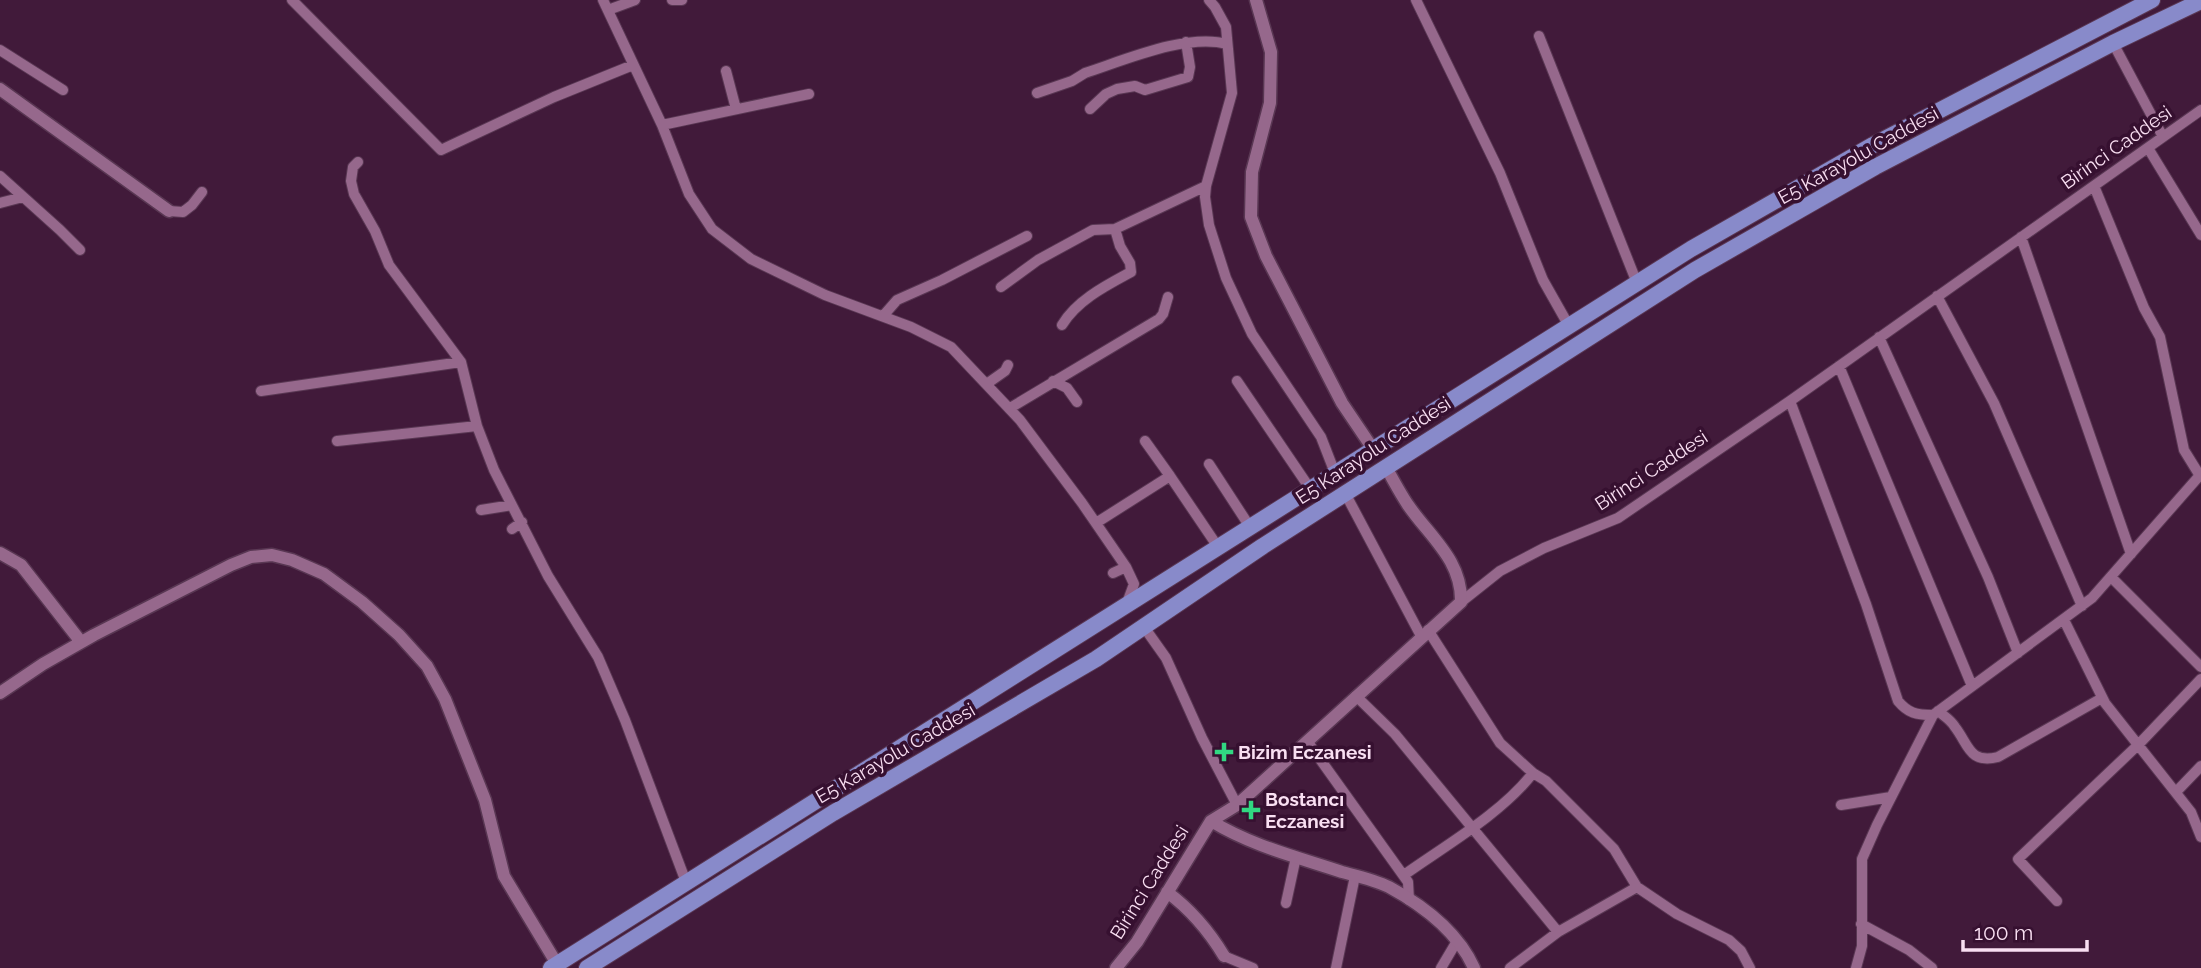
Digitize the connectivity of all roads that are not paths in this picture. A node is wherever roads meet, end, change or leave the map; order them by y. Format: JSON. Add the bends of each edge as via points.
{"nodes":[{"id":1,"x":292,"y":0,"type":"edge"},
{"id":2,"x":603,"y":0,"type":"edge"},
{"id":3,"x":635,"y":0,"type":"edge"},
{"id":4,"x":672,"y":0,"type":"edge"},
{"id":5,"x":682,"y":0,"type":"edge"},
{"id":6,"x":1209,"y":0,"type":"edge"},
{"id":7,"x":1255,"y":0,"type":"edge"},
{"id":8,"x":1416,"y":0,"type":"edge"},
{"id":9,"x":2152,"y":0,"type":"edge"},
{"id":10,"x":2201,"y":1,"type":"edge"},
{"id":11,"x":608,"y":10,"type":"junction"},
{"id":12,"x":1539,"y":36,"type":"dead end"},
{"id":13,"x":1186,"y":42,"type":"junction"},
{"id":14,"x":2113,"y":43,"type":"junction"},
{"id":15,"x":1227,"y":44,"type":"junction"},
{"id":16,"x":0,"y":50,"type":"edge"},
{"id":17,"x":633,"y":65,"type":"junction"},
{"id":18,"x":726,"y":71,"type":"dead end"},
{"id":19,"x":0,"y":89,"type":"edge"},
{"id":20,"x":64,"y":90,"type":"dead end"},
{"id":21,"x":1037,"y":93,"type":"dead end"},
{"id":22,"x":809,"y":94,"type":"dead end"},
{"id":23,"x":736,"y":110,"type":"junction"},
{"id":24,"x":1090,"y":110,"type":"dead end"},
{"id":25,"x":2201,"y":110,"type":"edge"},
{"id":26,"x":662,"y":125,"type":"junction"},
{"id":27,"x":2163,"y":137,"type":"junction"},
{"id":28,"x":2148,"y":148,"type":"junction"},
{"id":29,"x":358,"y":162,"type":"dead end"},
{"id":30,"x":0,"y":176,"type":"edge"},
{"id":31,"x":1206,"y":186,"type":"junction"},
{"id":32,"x":2094,"y":186,"type":"junction"},
{"id":33,"x":202,"y":192,"type":"dead end"},
{"id":34,"x":23,"y":197,"type":"junction"},
{"id":35,"x":0,"y":203,"type":"edge"},
{"id":36,"x":169,"y":211,"type":"joint"},
{"id":37,"x":1115,"y":229,"type":"junction"},
{"id":38,"x":2201,"y":235,"type":"edge"},
{"id":39,"x":1027,"y":236,"type":"dead end"},
{"id":40,"x":2021,"y":237,"type":"junction"},
{"id":41,"x":80,"y":250,"type":"dead end"},
{"id":42,"x":1637,"y":283,"type":"junction"},
{"id":43,"x":1001,"y":287,"type":"dead end"},
{"id":44,"x":1937,"y":296,"type":"junction"},
{"id":45,"x":1168,"y":297,"type":"dead end"},
{"id":46,"x":883,"y":316,"type":"junction"},
{"id":47,"x":1062,"y":325,"type":"dead end"},
{"id":48,"x":1569,"y":326,"type":"junction"},
{"id":49,"x":1879,"y":337,"type":"junction"},
{"id":50,"x":461,"y":362,"type":"junction"},
{"id":51,"x":1008,"y":365,"type":"dead end"},
{"id":52,"x":1839,"y":366,"type":"junction"},
{"id":53,"x":1237,"y":380,"type":"dead end"},
{"id":54,"x":1053,"y":381,"type":"junction"},
{"id":55,"x":988,"y":383,"type":"junction"},
{"id":56,"x":261,"y":391,"type":"dead end"},
{"id":57,"x":1790,"y":401,"type":"junction"},
{"id":58,"x":1077,"y":402,"type":"dead end"},
{"id":59,"x":1010,"y":408,"type":"junction"},
{"id":60,"x":477,"y":426,"type":"junction"},
{"id":61,"x":337,"y":441,"type":"dead end"},
{"id":62,"x":1145,"y":441,"type":"dead end"},
{"id":63,"x":1373,"y":449,"type":"junction"},
{"id":64,"x":1209,"y":464,"type":"dead end"},
{"id":65,"x":1386,"y":467,"type":"junction"},
{"id":66,"x":1335,"y":473,"type":"junction"},
{"id":67,"x":2200,"y":475,"type":"edge"},
{"id":68,"x":1170,"y":476,"type":"junction"},
{"id":69,"x":1311,"y":490,"type":"junction"},
{"id":70,"x":1345,"y":493,"type":"junction"},
{"id":71,"x":512,"y":505,"type":"junction"},
{"id":72,"x":481,"y":510,"type":"dead end"},
{"id":73,"x":522,"y":522,"type":"junction"},
{"id":74,"x":1096,"y":523,"type":"junction"},
{"id":75,"x":1250,"y":527,"type":"junction"},
{"id":76,"x":512,"y":529,"type":"dead end"},
{"id":77,"x":1218,"y":547,"type":"junction"},
{"id":78,"x":0,"y":553,"type":"edge"},
{"id":79,"x":2131,"y":554,"type":"junction"},
{"id":80,"x":1126,"y":567,"type":"junction"},
{"id":81,"x":1113,"y":573,"type":"dead end"},
{"id":82,"x":2111,"y":577,"type":"junction"},
{"id":83,"x":1146,"y":592,"type":"junction"},
{"id":84,"x":1461,"y":602,"type":"junction"},
{"id":85,"x":1123,"y":606,"type":"junction"},
{"id":86,"x":2081,"y":606,"type":"junction"},
{"id":87,"x":1160,"y":615,"type":"junction"},
{"id":88,"x":2064,"y":620,"type":"junction"},
{"id":89,"x":1139,"y":630,"type":"junction"},
{"id":90,"x":1424,"y":633,"type":"junction"},
{"id":91,"x":81,"y":642,"type":"junction"},
{"id":92,"x":2018,"y":653,"type":"junction"},
{"id":93,"x":2201,"y":667,"type":"edge"},
{"id":94,"x":2201,"y":679,"type":"edge"},
{"id":95,"x":1972,"y":686,"type":"junction"},
{"id":96,"x":0,"y":693,"type":"edge"},
{"id":97,"x":1356,"y":696,"type":"junction"},
{"id":98,"x":2102,"y":698,"type":"junction"},
{"id":99,"x":1935,"y":713,"type":"junction"},
{"id":100,"x":1307,"y":741,"type":"junction"},
{"id":101,"x":2139,"y":744,"type":"junction"},
{"id":102,"x":2201,"y":766,"type":"edge"},
{"id":103,"x":1533,"y":772,"type":"junction"},
{"id":104,"x":2176,"y":792,"type":"junction"},
{"id":105,"x":1891,"y":797,"type":"junction"},
{"id":106,"x":1237,"y":805,"type":"junction"},
{"id":107,"x":1841,"y":805,"type":"dead end"},
{"id":108,"x":1211,"y":821,"type":"junction"},
{"id":109,"x":1472,"y":827,"type":"junction"},
{"id":110,"x":2201,"y":836,"type":"edge"},
{"id":111,"x":1296,"y":857,"type":"junction"},
{"id":112,"x":1355,"y":876,"type":"junction"},
{"id":113,"x":1404,"y":876,"type":"junction"},
{"id":114,"x":686,"y":882,"type":"junction"},
{"id":115,"x":1637,"y":887,"type":"junction"},
{"id":116,"x":1167,"y":892,"type":"junction"},
{"id":117,"x":1409,"y":900,"type":"junction"},
{"id":118,"x":2057,"y":901,"type":"dead end"},
{"id":119,"x":1286,"y":903,"type":"dead end"},
{"id":120,"x":1861,"y":924,"type":"junction"},
{"id":121,"x":1558,"y":933,"type":"junction"},
{"id":122,"x":1457,"y":941,"type":"junction"},
{"id":123,"x":1226,"y":962,"type":"edge"},
{"id":124,"x":554,"y":966,"type":"edge"},
{"id":125,"x":587,"y":968,"type":"edge"},
{"id":126,"x":1116,"y":968,"type":"edge"},
{"id":127,"x":1253,"y":968,"type":"edge"},
{"id":128,"x":1336,"y":968,"type":"edge"},
{"id":129,"x":1441,"y":968,"type":"edge"},
{"id":130,"x":1474,"y":968,"type":"edge"},
{"id":131,"x":1510,"y":968,"type":"edge"},
{"id":132,"x":1750,"y":968,"type":"edge"},
{"id":133,"x":1856,"y":968,"type":"edge"},
{"id":134,"x":1932,"y":968,"type":"edge"}],
"edges":[{"from":1,"to":17,"type":"street","via":[[441,150]]},
{"from":2,"to":11,"type":"street"},
{"from":3,"to":11,"type":"street"},
{"from":4,"to":5,"type":"street"},
{"from":6,"to":15,"type":"street","via":[[1226,27]]},
{"from":7,"to":63,"type":"street","via":[[1271,52],[1270,103],[1252,172],[1251,217],[1266,256],[1342,403]]},
{"from":8,"to":48,"type":"street","via":[[1500,173],[1543,280]]},
{"from":9,"to":42,"type":"highway","name":"E5 Karayolu Caddesi","via":[[1873,145]]},
{"from":10,"to":14,"type":"highway","name":"E5 Karayolu Caddesi"},
{"from":11,"to":17,"type":"street"},
{"from":12,"to":42,"type":"street"},
{"from":13,"to":15,"type":"street"},
{"from":13,"to":21,"type":"street"},
{"from":13,"to":24,"type":"street","via":[[1188,77],[1145,90],[1135,86],[1117,89]]},
{"from":14,"to":27,"type":"street"},
{"from":14,"to":65,"type":"highway","name":"E5 Karayolu Caddesi","via":[[1875,167],[1695,270]]},
{"from":15,"to":31,"type":"street","via":[[1232,93]]},
{"from":16,"to":20,"type":"street"},
{"from":17,"to":26,"type":"street"},
{"from":18,"to":23,"type":"street"},
{"from":19,"to":36,"type":"street"},
{"from":22,"to":23,"type":"street"},
{"from":23,"to":26,"type":"street"},
{"from":25,"to":27,"type":"street","name":"Birinci Caddesi"},
{"from":26,"to":46,"type":"street","via":[[689,194],[712,229],[751,259],[825,295]]},
{"from":27,"to":28,"type":"street","name":"Birinci Caddesi"},
{"from":28,"to":32,"type":"street","name":"Birinci Caddesi"},
{"from":28,"to":38,"type":"street"},
{"from":29,"to":50,"type":"street","via":[[351,181],[354,194],[389,265]]},
{"from":30,"to":34,"type":"street"},
{"from":31,"to":37,"type":"street"},
{"from":31,"to":66,"type":"street","via":[[1209,225],[1241,312],[1321,437]]},
{"from":32,"to":40,"type":"street","name":"Birinci Caddesi"},
{"from":32,"to":67,"type":"street","via":[[2160,337],[2184,450]]},
{"from":33,"to":36,"type":"street","via":[[183,212]]},
{"from":34,"to":35,"type":"street"},
{"from":34,"to":41,"type":"street"},
{"from":37,"to":43,"type":"street","via":[[1093,230]]},
{"from":37,"to":47,"type":"street","via":[[1131,272],[1078,306]]},
{"from":39,"to":46,"type":"street","via":[[897,300]]},
{"from":40,"to":44,"type":"street","name":"Birinci Caddesi"},
{"from":40,"to":79,"type":"street"},
{"from":42,"to":48,"type":"highway","name":"E5 Karayolu Caddesi"},
{"from":44,"to":49,"type":"street","name":"Birinci Caddesi"},
{"from":44,"to":86,"type":"street","via":[[1994,402]]},
{"from":45,"to":54,"type":"street","via":[[1159,319]]},
{"from":46,"to":55,"type":"street","via":[[951,347]]},
{"from":48,"to":63,"type":"highway","name":"E5 Karayolu Caddesi"},
{"from":49,"to":52,"type":"street","name":"Birinci Caddesi"},
{"from":49,"to":92,"type":"street"},
{"from":50,"to":56,"type":"street"},
{"from":50,"to":60,"type":"street"},
{"from":51,"to":55,"type":"street"},
{"from":52,"to":57,"type":"street","name":"Birinci Caddesi"},
{"from":52,"to":95,"type":"street"},
{"from":53,"to":69,"type":"street"},
{"from":54,"to":58,"type":"street","via":[[1067,388]]},
{"from":54,"to":59,"type":"street"},
{"from":55,"to":59,"type":"street"},
{"from":57,"to":84,"type":"street","name":"Birinci Caddesi","via":[[1618,518],[1500,571]]},
{"from":57,"to":99,"type":"street","via":[[1898,701],[1906,711],[1918,715]]},
{"from":59,"to":74,"type":"street"},
{"from":60,"to":61,"type":"street"},
{"from":60,"to":71,"type":"street"},
{"from":62,"to":68,"type":"street"},
{"from":63,"to":66,"type":"highway","name":"E5 Karayolu Caddesi"},
{"from":64,"to":75,"type":"street"},
{"from":65,"to":70,"type":"highway","name":"E5 Karayolu Caddesi"},
{"from":65,"to":84,"type":"street","via":[[1408,505],[1452,562],[1462,584]]},
{"from":66,"to":69,"type":"highway","name":"E5 Karayolu Caddesi"},
{"from":67,"to":79,"type":"street"},
{"from":68,"to":74,"type":"street"},
{"from":68,"to":77,"type":"street"},
{"from":69,"to":75,"type":"highway","name":"E5 Karayolu Caddesi"},
{"from":70,"to":87,"type":"highway","name":"E5 Karayolu Caddesi"},
{"from":70,"to":90,"type":"street"},
{"from":71,"to":72,"type":"street"},
{"from":71,"to":73,"type":"street"},
{"from":73,"to":76,"type":"street"},
{"from":73,"to":114,"type":"street","via":[[602,666]]},
{"from":74,"to":80,"type":"street"},
{"from":75,"to":77,"type":"highway","name":"E5 Karayolu Caddesi"},
{"from":77,"to":83,"type":"highway","name":"E5 Karayolu Caddesi"},
{"from":78,"to":91,"type":"street","via":[[21,565]]},
{"from":79,"to":82,"type":"street"},
{"from":80,"to":81,"type":"street"},
{"from":80,"to":85,"type":"street","via":[[1134,584]]},
{"from":82,"to":86,"type":"street"},
{"from":82,"to":93,"type":"street"},
{"from":83,"to":85,"type":"highway","name":"E5 Karayolu Caddesi"},
{"from":83,"to":87,"type":"highway"},
{"from":84,"to":90,"type":"street","name":"Birinci Caddesi"},
{"from":85,"to":89,"type":"highway"},
{"from":85,"to":114,"type":"highway","name":"E5 Karayolu Caddesi"},
{"from":86,"to":88,"type":"street"},
{"from":87,"to":89,"type":"highway","name":"E5 Karayolu Caddesi"},
{"from":88,"to":92,"type":"street"},
{"from":88,"to":98,"type":"street"},
{"from":89,"to":106,"type":"street","via":[[1166,658]]},
{"from":89,"to":125,"type":"highway","name":"E5 Karayolu Caddesi","via":[[833,813]]},
{"from":90,"to":97,"type":"street","name":"Birinci Caddesi"},
{"from":90,"to":103,"type":"street","via":[[1500,743]]},
{"from":91,"to":96,"type":"street"},
{"from":91,"to":124,"type":"street","via":[[251,557],[272,555],[324,574],[399,635],[427,666],[485,800],[504,876]]},
{"from":92,"to":95,"type":"street"},
{"from":94,"to":101,"type":"street"},
{"from":95,"to":99,"type":"street"},
{"from":97,"to":100,"type":"street","name":"Birinci Caddesi"},
{"from":97,"to":109,"type":"street","via":[[1395,734]]},
{"from":98,"to":99,"type":"street","via":[[1988,760],[1970,752],[1956,728]]},
{"from":98,"to":101,"type":"street"},
{"from":99,"to":105,"type":"street"},
{"from":100,"to":106,"type":"street","name":"Birinci Caddesi"},
{"from":100,"to":113,"type":"street"},
{"from":101,"to":104,"type":"street"},
{"from":101,"to":118,"type":"street","via":[[2018,859]]},
{"from":102,"to":104,"type":"street"},
{"from":103,"to":109,"type":"street","via":[[1521,789]]},
{"from":103,"to":115,"type":"street","via":[[1614,849]]},
{"from":104,"to":110,"type":"street"},
{"from":105,"to":107,"type":"street"},
{"from":105,"to":120,"type":"street","via":[[1863,859]]},
{"from":106,"to":108,"type":"street","name":"Birinci Caddesi"},
{"from":108,"to":111,"type":"street","via":[[1235,835]]},
{"from":108,"to":116,"type":"street","name":"Birinci Caddesi"},
{"from":109,"to":113,"type":"street"},
{"from":109,"to":121,"type":"street"},
{"from":111,"to":112,"type":"street"},
{"from":111,"to":119,"type":"street"},
{"from":112,"to":117,"type":"street","via":[[1387,886]]},
{"from":112,"to":128,"type":"street"},
{"from":113,"to":117,"type":"street"},
{"from":114,"to":124,"type":"highway","name":"E5 Karayolu Caddesi"},
{"from":115,"to":121,"type":"street"},
{"from":115,"to":132,"type":"street","via":[[1729,940]]},
{"from":116,"to":123,"type":"street","via":[[1213,938]]},
{"from":116,"to":126,"type":"street","name":"Birinci Caddesi"},
{"from":117,"to":122,"type":"street"},
{"from":120,"to":133,"type":"street"},
{"from":120,"to":134,"type":"street"},
{"from":121,"to":131,"type":"street"},
{"from":122,"to":129,"type":"street"},
{"from":122,"to":130,"type":"street"},
{"from":123,"to":127,"type":"street"}]}
